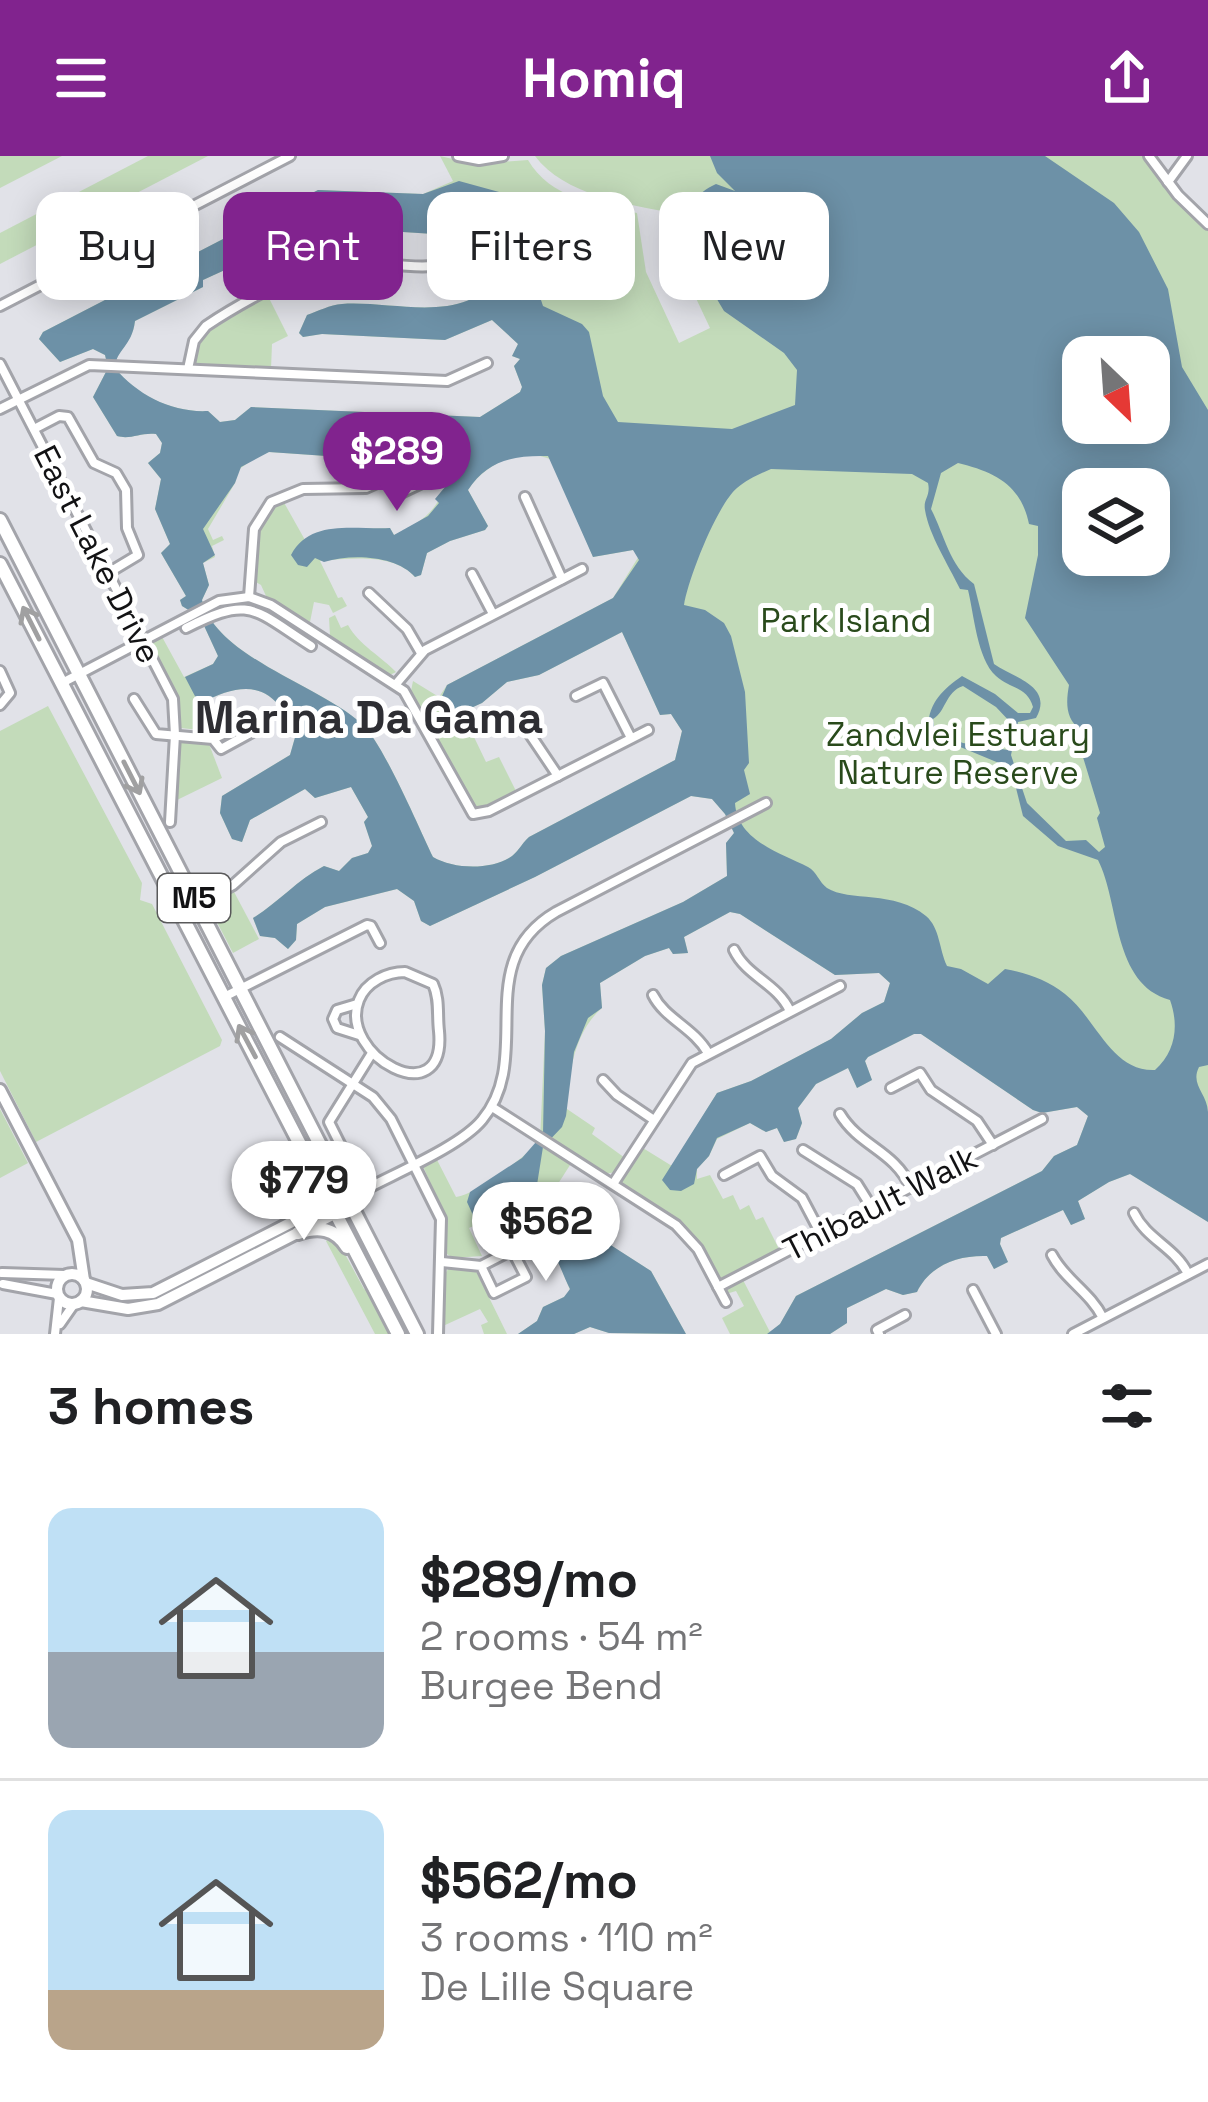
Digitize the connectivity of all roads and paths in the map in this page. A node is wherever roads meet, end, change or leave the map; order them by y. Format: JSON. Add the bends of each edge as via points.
{"nodes":[{"id":1,"x":290,"y":156,"type":"edge"},
{"id":2,"x":458,"y":156,"type":"edge"},
{"id":3,"x":503,"y":156,"type":"edge"},
{"id":4,"x":1149,"y":156,"type":"edge"},
{"id":5,"x":1187,"y":156,"type":"edge"},
{"id":6,"x":1168,"y":182,"type":"junction"},
{"id":7,"x":1208,"y":224,"type":"edge"},
{"id":8,"x":427,"y":265,"type":"edge"},
{"id":9,"x":0,"y":306,"type":"edge"},
{"id":10,"x":488,"y":363,"type":"dead end"},
{"id":11,"x":0,"y":364,"type":"edge"},
{"id":12,"x":188,"y":369,"type":"junction"},
{"id":13,"x":18,"y":399,"type":"junction"},
{"id":14,"x":0,"y":409,"type":"edge"},
{"id":15,"x":34,"y":429,"type":"junction"},
{"id":16,"x":414,"y":466,"type":"dead end"},
{"id":17,"x":385,"y":479,"type":"junction"},
{"id":18,"x":422,"y":483,"type":"dead end"},
{"id":19,"x":525,"y":497,"type":"dead end"},
{"id":20,"x":0,"y":520,"type":"edge"},
{"id":21,"x":0,"y":564,"type":"edge"},
{"id":22,"x":582,"y":569,"type":"dead end"},
{"id":23,"x":108,"y":573,"type":"junction"},
{"id":24,"x":472,"y":574,"type":"dead end"},
{"id":25,"x":562,"y":579,"type":"junction"},
{"id":26,"x":369,"y":593,"type":"dead end"},
{"id":27,"x":249,"y":597,"type":"junction"},
{"id":28,"x":263,"y":601,"type":"junction"},
{"id":29,"x":209,"y":611,"type":"junction"},
{"id":30,"x":258,"y":613,"type":"junction"},
{"id":31,"x":493,"y":614,"type":"junction"},
{"id":32,"x":186,"y":628,"type":"dead end"},
{"id":33,"x":143,"y":640,"type":"junction"},
{"id":34,"x":310,"y":646,"type":"dead end"},
{"id":35,"x":421,"y":652,"type":"junction"},
{"id":36,"x":0,"y":671,"type":"edge"},
{"id":37,"x":79,"y":674,"type":"junction"},
{"id":38,"x":62,"y":683,"type":"junction"},
{"id":39,"x":396,"y":684,"type":"junction"},
{"id":40,"x":576,"y":696,"type":"dead end"},
{"id":41,"x":134,"y":699,"type":"dead end"},
{"id":42,"x":0,"y":705,"type":"edge"},
{"id":43,"x":521,"y":721,"type":"dead end"},
{"id":44,"x":648,"y":730,"type":"dead end"},
{"id":45,"x":175,"y":735,"type":"junction"},
{"id":46,"x":631,"y":738,"type":"junction"},
{"id":47,"x":212,"y":739,"type":"junction"},
{"id":48,"x":558,"y":776,"type":"junction"},
{"id":49,"x":766,"y":803,"type":"dead end"},
{"id":50,"x":170,"y":822,"type":"dead end"},
{"id":51,"x":320,"y":822,"type":"dead end"},
{"id":52,"x":197,"y":904,"type":"junction"},
{"id":53,"x":380,"y":943,"type":"dead end"},
{"id":54,"x":734,"y":950,"type":"dead end"},
{"id":55,"x":840,"y":986,"type":"dead end"},
{"id":56,"x":240,"y":988,"type":"junction"},
{"id":57,"x":653,"y":995,"type":"dead end"},
{"id":58,"x":224,"y":997,"type":"junction"},
{"id":59,"x":357,"y":1004,"type":"junction"},
{"id":60,"x":790,"y":1011,"type":"junction"},
{"id":61,"x":360,"y":1035,"type":"junction"},
{"id":62,"x":280,"y":1037,"type":"dead end"},
{"id":63,"x":708,"y":1052,"type":"junction"},
{"id":64,"x":372,"y":1053,"type":"junction"},
{"id":65,"x":604,"y":1080,"type":"dead end"},
{"id":66,"x":352,"y":1084,"type":"junction"},
{"id":67,"x":891,"y":1088,"type":"dead end"},
{"id":68,"x":0,"y":1090,"type":"edge"},
{"id":69,"x":492,"y":1108,"type":"junction"},
{"id":70,"x":840,"y":1114,"type":"dead end"},
{"id":71,"x":1042,"y":1119,"type":"dead end"},
{"id":72,"x":654,"y":1120,"type":"junction"},
{"id":73,"x":993,"y":1145,"type":"junction"},
{"id":74,"x":803,"y":1150,"type":"dead end"},
{"id":75,"x":346,"y":1158,"type":"dead end"},
{"id":76,"x":414,"y":1163,"type":"junction"},
{"id":77,"x":724,"y":1175,"type":"dead end"},
{"id":78,"x":614,"y":1184,"type":"junction"},
{"id":79,"x":911,"y":1188,"type":"junction"},
{"id":80,"x":350,"y":1198,"type":"junction"},
{"id":81,"x":333,"y":1208,"type":"junction"},
{"id":82,"x":872,"y":1208,"type":"junction"},
{"id":83,"x":1134,"y":1213,"type":"dead end"},
{"id":84,"x":298,"y":1233,"type":"junction"},
{"id":85,"x":821,"y":1234,"type":"junction"},
{"id":86,"x":80,"y":1245,"type":"junction"},
{"id":87,"x":1052,"y":1255,"type":"dead end"},
{"id":88,"x":442,"y":1262,"type":"junction"},
{"id":89,"x":1208,"y":1264,"type":"edge"},
{"id":90,"x":481,"y":1266,"type":"junction"},
{"id":91,"x":2,"y":1273,"type":"edge"},
{"id":92,"x":67,"y":1274,"type":"junction"},
{"id":93,"x":1189,"y":1274,"type":"junction"},
{"id":94,"x":85,"y":1281,"type":"junction"},
{"id":95,"x":2,"y":1284,"type":"edge"},
{"id":96,"x":718,"y":1287,"type":"junction"},
{"id":97,"x":974,"y":1290,"type":"dead end"},
{"id":98,"x":376,"y":1294,"type":"junction"},
{"id":99,"x":58,"y":1296,"type":"junction"},
{"id":100,"x":77,"y":1302,"type":"junction"},
{"id":101,"x":726,"y":1302,"type":"dead end"},
{"id":102,"x":905,"y":1315,"type":"dead end"},
{"id":103,"x":1103,"y":1318,"type":"junction"},
{"id":104,"x":56,"y":1332,"type":"edge"},
{"id":105,"x":398,"y":1334,"type":"edge"},
{"id":106,"x":417,"y":1334,"type":"edge"},
{"id":107,"x":438,"y":1334,"type":"edge"},
{"id":108,"x":879,"y":1334,"type":"edge"},
{"id":109,"x":996,"y":1334,"type":"edge"},
{"id":110,"x":1072,"y":1334,"type":"edge"}],
"edges":[{"from":1,"to":9,"type":"street"},
{"from":2,"to":3,"type":"street"},
{"from":4,"to":6,"type":"street"},
{"from":5,"to":6,"type":"street"},
{"from":6,"to":7,"type":"street"},
{"from":8,"to":12,"type":"street","via":[[322,265],[206,326]]},
{"from":10,"to":12,"type":"street","via":[[447,381]]},
{"from":11,"to":13,"type":"street","name":"East Lake Drive"},
{"from":12,"to":13,"type":"street","via":[[76,369]]},
{"from":13,"to":14,"type":"street"},
{"from":13,"to":15,"type":"street","name":"East Lake Drive"},
{"from":15,"to":23,"type":"street","name":"East Lake Drive"},
{"from":15,"to":23,"type":"street","via":[[68,417],[94,463],[116,472],[126,490],[138,555]]},
{"from":16,"to":17,"type":"street"},
{"from":17,"to":18,"type":"street","via":[[401,493]]},
{"from":17,"to":27,"type":"street","via":[[362,489],[296,490],[271,502],[254,529]]},
{"from":19,"to":25,"type":"street"},
{"from":20,"to":37,"type":"main road","number":"M5"},
{"from":38,"to":21,"type":"main road","number":"M5","one_way":true},
{"from":22,"to":25,"type":"street"},
{"from":23,"to":33,"type":"street","name":"East Lake Drive"},
{"from":24,"to":31,"type":"street"},
{"from":25,"to":31,"type":"street"},
{"from":26,"to":35,"type":"street"},
{"from":27,"to":28,"type":"street"},
{"from":27,"to":29,"type":"street"},
{"from":28,"to":30,"type":"street"},
{"from":28,"to":39,"type":"street"},
{"from":29,"to":30,"type":"street"},
{"from":29,"to":32,"type":"street"},
{"from":29,"to":33,"type":"street"},
{"from":30,"to":34,"type":"street"},
{"from":31,"to":35,"type":"street"},
{"from":33,"to":37,"type":"street"},
{"from":33,"to":45,"type":"street","name":"East Lake Drive","via":[[173,698]]},
{"from":35,"to":39,"type":"street"},
{"from":36,"to":42,"type":"street","via":[[10,693]]},
{"from":37,"to":38,"type":"street"},
{"from":37,"to":52,"type":"main road","number":"M5","one_way":true},
{"from":38,"to":58,"type":"main road","number":"M5"},
{"from":39,"to":48,"type":"street","via":[[467,810],[477,815]]},
{"from":40,"to":46,"type":"street","via":[[604,684]]},
{"from":41,"to":45,"type":"street","via":[[153,731]]},
{"from":43,"to":48,"type":"street"},
{"from":44,"to":46,"type":"street"},
{"from":45,"to":47,"type":"street"},
{"from":45,"to":50,"type":"street","name":"East Lake Drive"},
{"from":46,"to":48,"type":"street"},
{"from":47,"to":47,"type":"street","via":[[248,722],[254,731],[221,749]]},
{"from":49,"to":69,"type":"street","via":[[526,935],[508,975],[503,1078]]},
{"from":51,"to":52,"type":"street"},
{"from":52,"to":56,"type":"main road","number":"M5"},
{"from":53,"to":56,"type":"street","via":[[367,925]]},
{"from":54,"to":60,"type":"street"},
{"from":55,"to":60,"type":"street"},
{"from":56,"to":58,"type":"street"},
{"from":56,"to":80,"type":"main road","number":"M5"},
{"from":57,"to":63,"type":"street"},
{"from":81,"to":58,"type":"main road","number":"M5","one_way":true},
{"from":59,"to":61,"type":"street"},
{"from":59,"to":61,"type":"street","via":[[333,1019]]},
{"from":59,"to":64,"type":"street","via":[[397,972],[425,978],[437,993],[435,1065],[403,1072]]},
{"from":60,"to":63,"type":"street"},
{"from":61,"to":64,"type":"street"},
{"from":62,"to":66,"type":"street"},
{"from":63,"to":72,"type":"street","via":[[688,1067]]},
{"from":64,"to":66,"type":"street"},
{"from":65,"to":72,"type":"street"},
{"from":66,"to":75,"type":"street","via":[[329,1122]]},
{"from":66,"to":76,"type":"street","via":[[386,1110]]},
{"from":67,"to":73,"type":"street","via":[[920,1073]]},
{"from":68,"to":86,"type":"street"},
{"from":69,"to":76,"type":"street","via":[[466,1135]]},
{"from":69,"to":78,"type":"street"},
{"from":70,"to":79,"type":"street","via":[[899,1164]]},
{"from":71,"to":73,"type":"street","name":"Thibault Walk"},
{"from":72,"to":78,"type":"street"},
{"from":73,"to":79,"type":"street","name":"Thibault Walk"},
{"from":74,"to":82,"type":"street","via":[[861,1187]]},
{"from":76,"to":80,"type":"street"},
{"from":76,"to":88,"type":"street","via":[[442,1219]]},
{"from":77,"to":85,"type":"street","via":[[760,1156],[802,1198]]},
{"from":78,"to":96,"type":"street","via":[[686,1233]]},
{"from":79,"to":82,"type":"street","name":"Thibault Walk"},
{"from":80,"to":81,"type":"street"},
{"from":80,"to":106,"type":"main road","number":"M5"},
{"from":81,"to":84,"type":"street"},
{"from":81,"to":94,"type":"street","via":[[153,1293],[122,1295]]},
{"from":81,"to":98,"type":"main road","number":"M5"},
{"from":82,"to":85,"type":"street","name":"Thibault Walk"},
{"from":83,"to":93,"type":"street"},
{"from":84,"to":98,"type":"main road","via":[[316,1228],[339,1236]]},
{"from":84,"to":100,"type":"street","via":[[152,1306]]},
{"from":85,"to":96,"type":"street","name":"Thibault Walk"},
{"from":86,"to":92,"type":"street"},
{"from":86,"to":94,"type":"street"},
{"from":87,"to":103,"type":"street"},
{"from":88,"to":90,"type":"street"},
{"from":88,"to":107,"type":"street"},
{"from":89,"to":93,"type":"street"},
{"from":90,"to":90,"type":"street","via":[[494,1293],[526,1277],[512,1250]]},
{"from":91,"to":92,"type":"street"},
{"from":92,"to":94,"type":"street"},
{"from":92,"to":99,"type":"street","via":[[56,1285]]},
{"from":93,"to":103,"type":"street"},
{"from":94,"to":100,"type":"street"},
{"from":95,"to":99,"type":"street"},
{"from":96,"to":101,"type":"street"},
{"from":97,"to":109,"type":"street"},
{"from":98,"to":105,"type":"main road","number":"M5"},
{"from":99,"to":100,"type":"street"},
{"from":99,"to":104,"type":"street"},
{"from":100,"to":104,"type":"street"},
{"from":102,"to":108,"type":"street"},
{"from":103,"to":110,"type":"street"}]}
